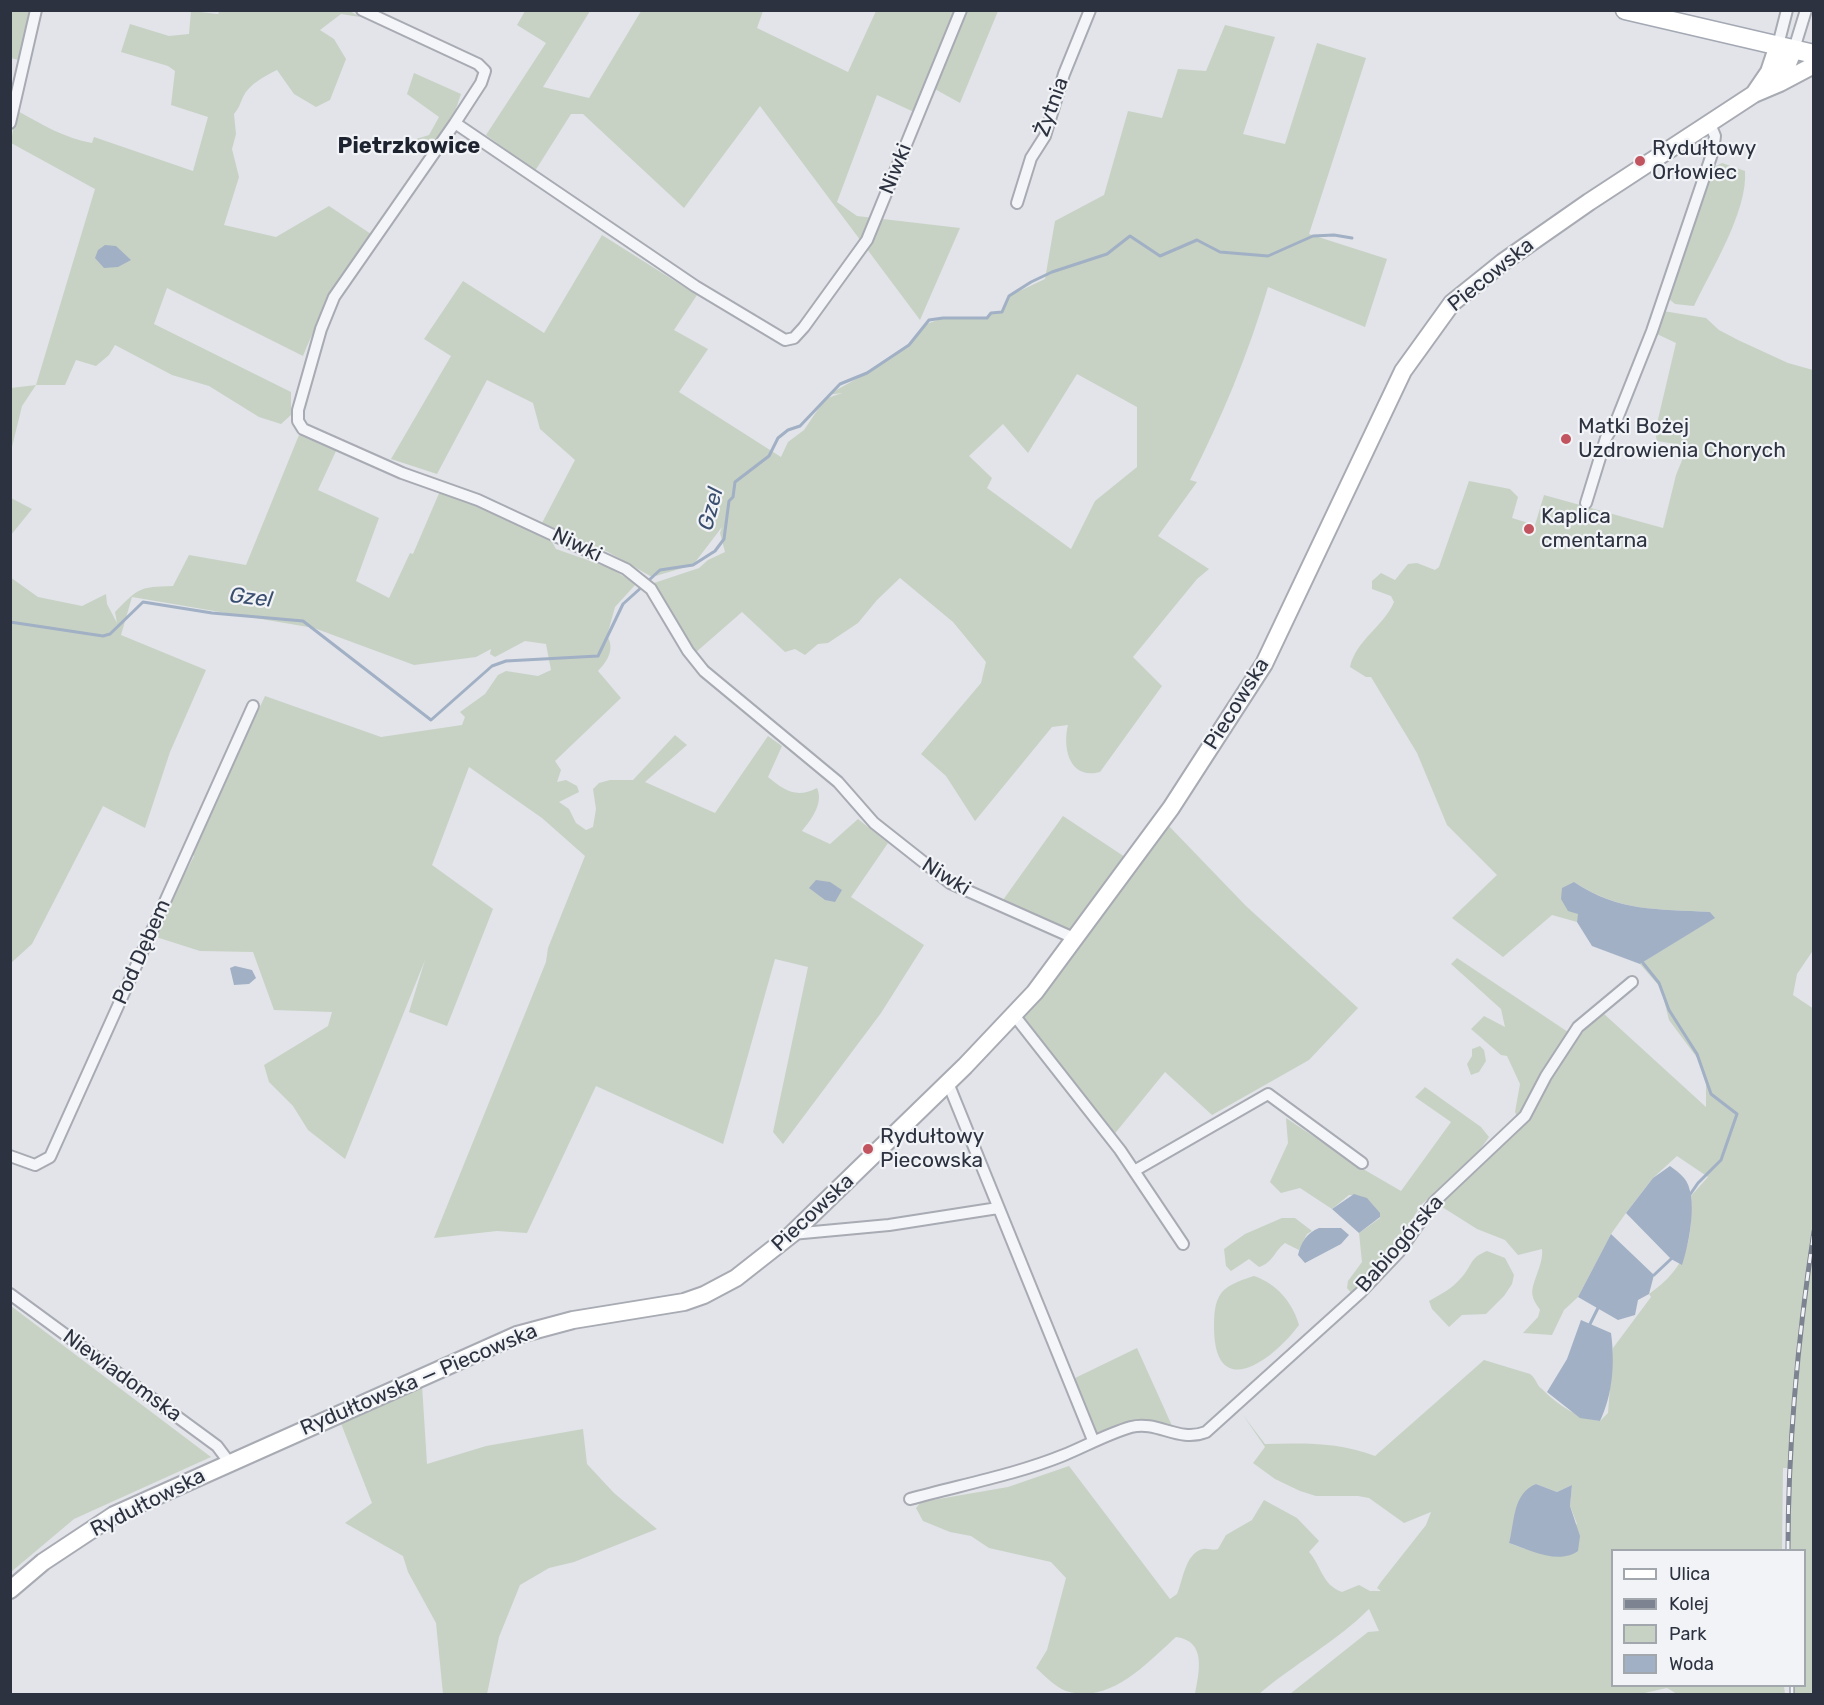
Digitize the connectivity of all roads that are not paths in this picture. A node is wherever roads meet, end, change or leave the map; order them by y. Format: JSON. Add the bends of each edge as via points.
{"nodes":[{"id":1,"x":36,"y":10,"type":"edge"},
{"id":2,"x":362,"y":10,"type":"edge"},
{"id":3,"x":962,"y":10,"type":"edge"},
{"id":4,"x":1090,"y":10,"type":"edge"},
{"id":5,"x":1625,"y":10,"type":"edge"},
{"id":6,"x":1787,"y":10,"type":"edge"},
{"id":7,"x":1806,"y":10,"type":"edge"},
{"id":8,"x":1786,"y":47,"type":"junction"},
{"id":9,"x":1814,"y":54,"type":"edge"},
{"id":10,"x":1814,"y":65,"type":"edge"},
{"id":11,"x":1780,"y":83,"type":"junction"},
{"id":12,"x":1754,"y":94,"type":"junction"},
{"id":13,"x":10,"y":123,"type":"edge"},
{"id":14,"x":454,"y":123,"type":"junction"},
{"id":15,"x":1710,"y":124,"type":"junction"},
{"id":16,"x":1017,"y":203,"type":"dead end"},
{"id":17,"x":1586,"y":502,"type":"dead end"},
{"id":18,"x":253,"y":706,"type":"dead end"},
{"id":19,"x":1076,"y":939,"type":"junction"},
{"id":20,"x":1632,"y":982,"type":"dead end"},
{"id":21,"x":1014,"y":1015,"type":"junction"},
{"id":22,"x":948,"y":1083,"type":"junction"},
{"id":23,"x":10,"y":1156,"type":"edge"},
{"id":24,"x":1362,"y":1163,"type":"dead end"},
{"id":25,"x":1134,"y":1171,"type":"junction"},
{"id":26,"x":999,"y":1208,"type":"junction"},
{"id":27,"x":792,"y":1234,"type":"junction"},
{"id":28,"x":1184,"y":1244,"type":"dead end"},
{"id":29,"x":10,"y":1294,"type":"edge"},
{"id":30,"x":684,"y":1302,"type":"joint"},
{"id":31,"x":1093,"y":1440,"type":"junction"},
{"id":32,"x":229,"y":1462,"type":"junction"},
{"id":33,"x":910,"y":1499,"type":"dead end"},
{"id":34,"x":10,"y":1590,"type":"edge"}],
"edges":[{"from":1,"to":13,"type":"street"},
{"from":2,"to":14,"type":"street","name":"Niwki","via":[[478,64],[485,71]]},
{"from":3,"to":14,"type":"street","name":"Niwki","via":[[867,240],[794,338],[785,340],[695,286]]},
{"from":4,"to":16,"type":"street","name":"Żytnia","via":[[1045,136],[1030,158]]},
{"from":5,"to":8,"type":"main road"},
{"from":6,"to":8,"type":"street"},
{"from":7,"to":8,"type":"street"},
{"from":8,"to":9,"type":"main road"},
{"from":8,"to":11,"type":"street"},
{"from":8,"to":12,"type":"street","name":"Piecowska"},
{"from":10,"to":11,"type":"street","name":"Piecowska"},
{"from":11,"to":12,"type":"street","name":"Piecowska"},
{"from":12,"to":15,"type":"street","name":"Piecowska"},
{"from":14,"to":19,"type":"street","name":"Niwki","via":[[334,297],[311,362],[298,421],[303,429],[402,473],[524,519],[626,569],[651,589],[704,671],[838,782],[874,822],[912,855],[950,883]]},
{"from":15,"to":17,"type":"street","via":[[1715,136],[1713,151],[1652,331],[1606,438]]},
{"from":15,"to":19,"type":"street","name":"Piecowska","via":[[1589,202],[1452,303],[1403,371],[1264,664],[1170,808]]},
{"from":18,"to":23,"type":"street","name":"Pod Dębem","via":[[50,1157],[35,1165]]},
{"from":19,"to":21,"type":"street","name":"Piecowska"},
{"from":20,"to":31,"type":"street","name":"Babiogórska","via":[[1578,1027],[1525,1116],[1434,1202],[1399,1252],[1361,1292],[1222,1419],[1192,1437],[1133,1426]]},
{"from":21,"to":22,"type":"street","name":"Piecowska"},
{"from":21,"to":25,"type":"street"},
{"from":22,"to":26,"type":"street"},
{"from":22,"to":27,"type":"street","name":"Piecowska"},
{"from":24,"to":25,"type":"street","via":[[1268,1094]]},
{"from":25,"to":28,"type":"street"},
{"from":26,"to":27,"type":"street","via":[[889,1225]]},
{"from":26,"to":31,"type":"street"},
{"from":27,"to":30,"type":"street","name":"Piecowska","via":[[736,1278]]},
{"from":29,"to":32,"type":"street","name":"Niewiadomska","via":[[217,1446]]},
{"from":30,"to":32,"type":"street","name":"Rydułtowska — Piecowska","via":[[527,1331]]},
{"from":31,"to":33,"type":"street","name":"Babiogórska","via":[[1063,1455]]},
{"from":32,"to":34,"type":"street","name":"Rydułtowska","via":[[114,1515],[43,1562]]}]}
